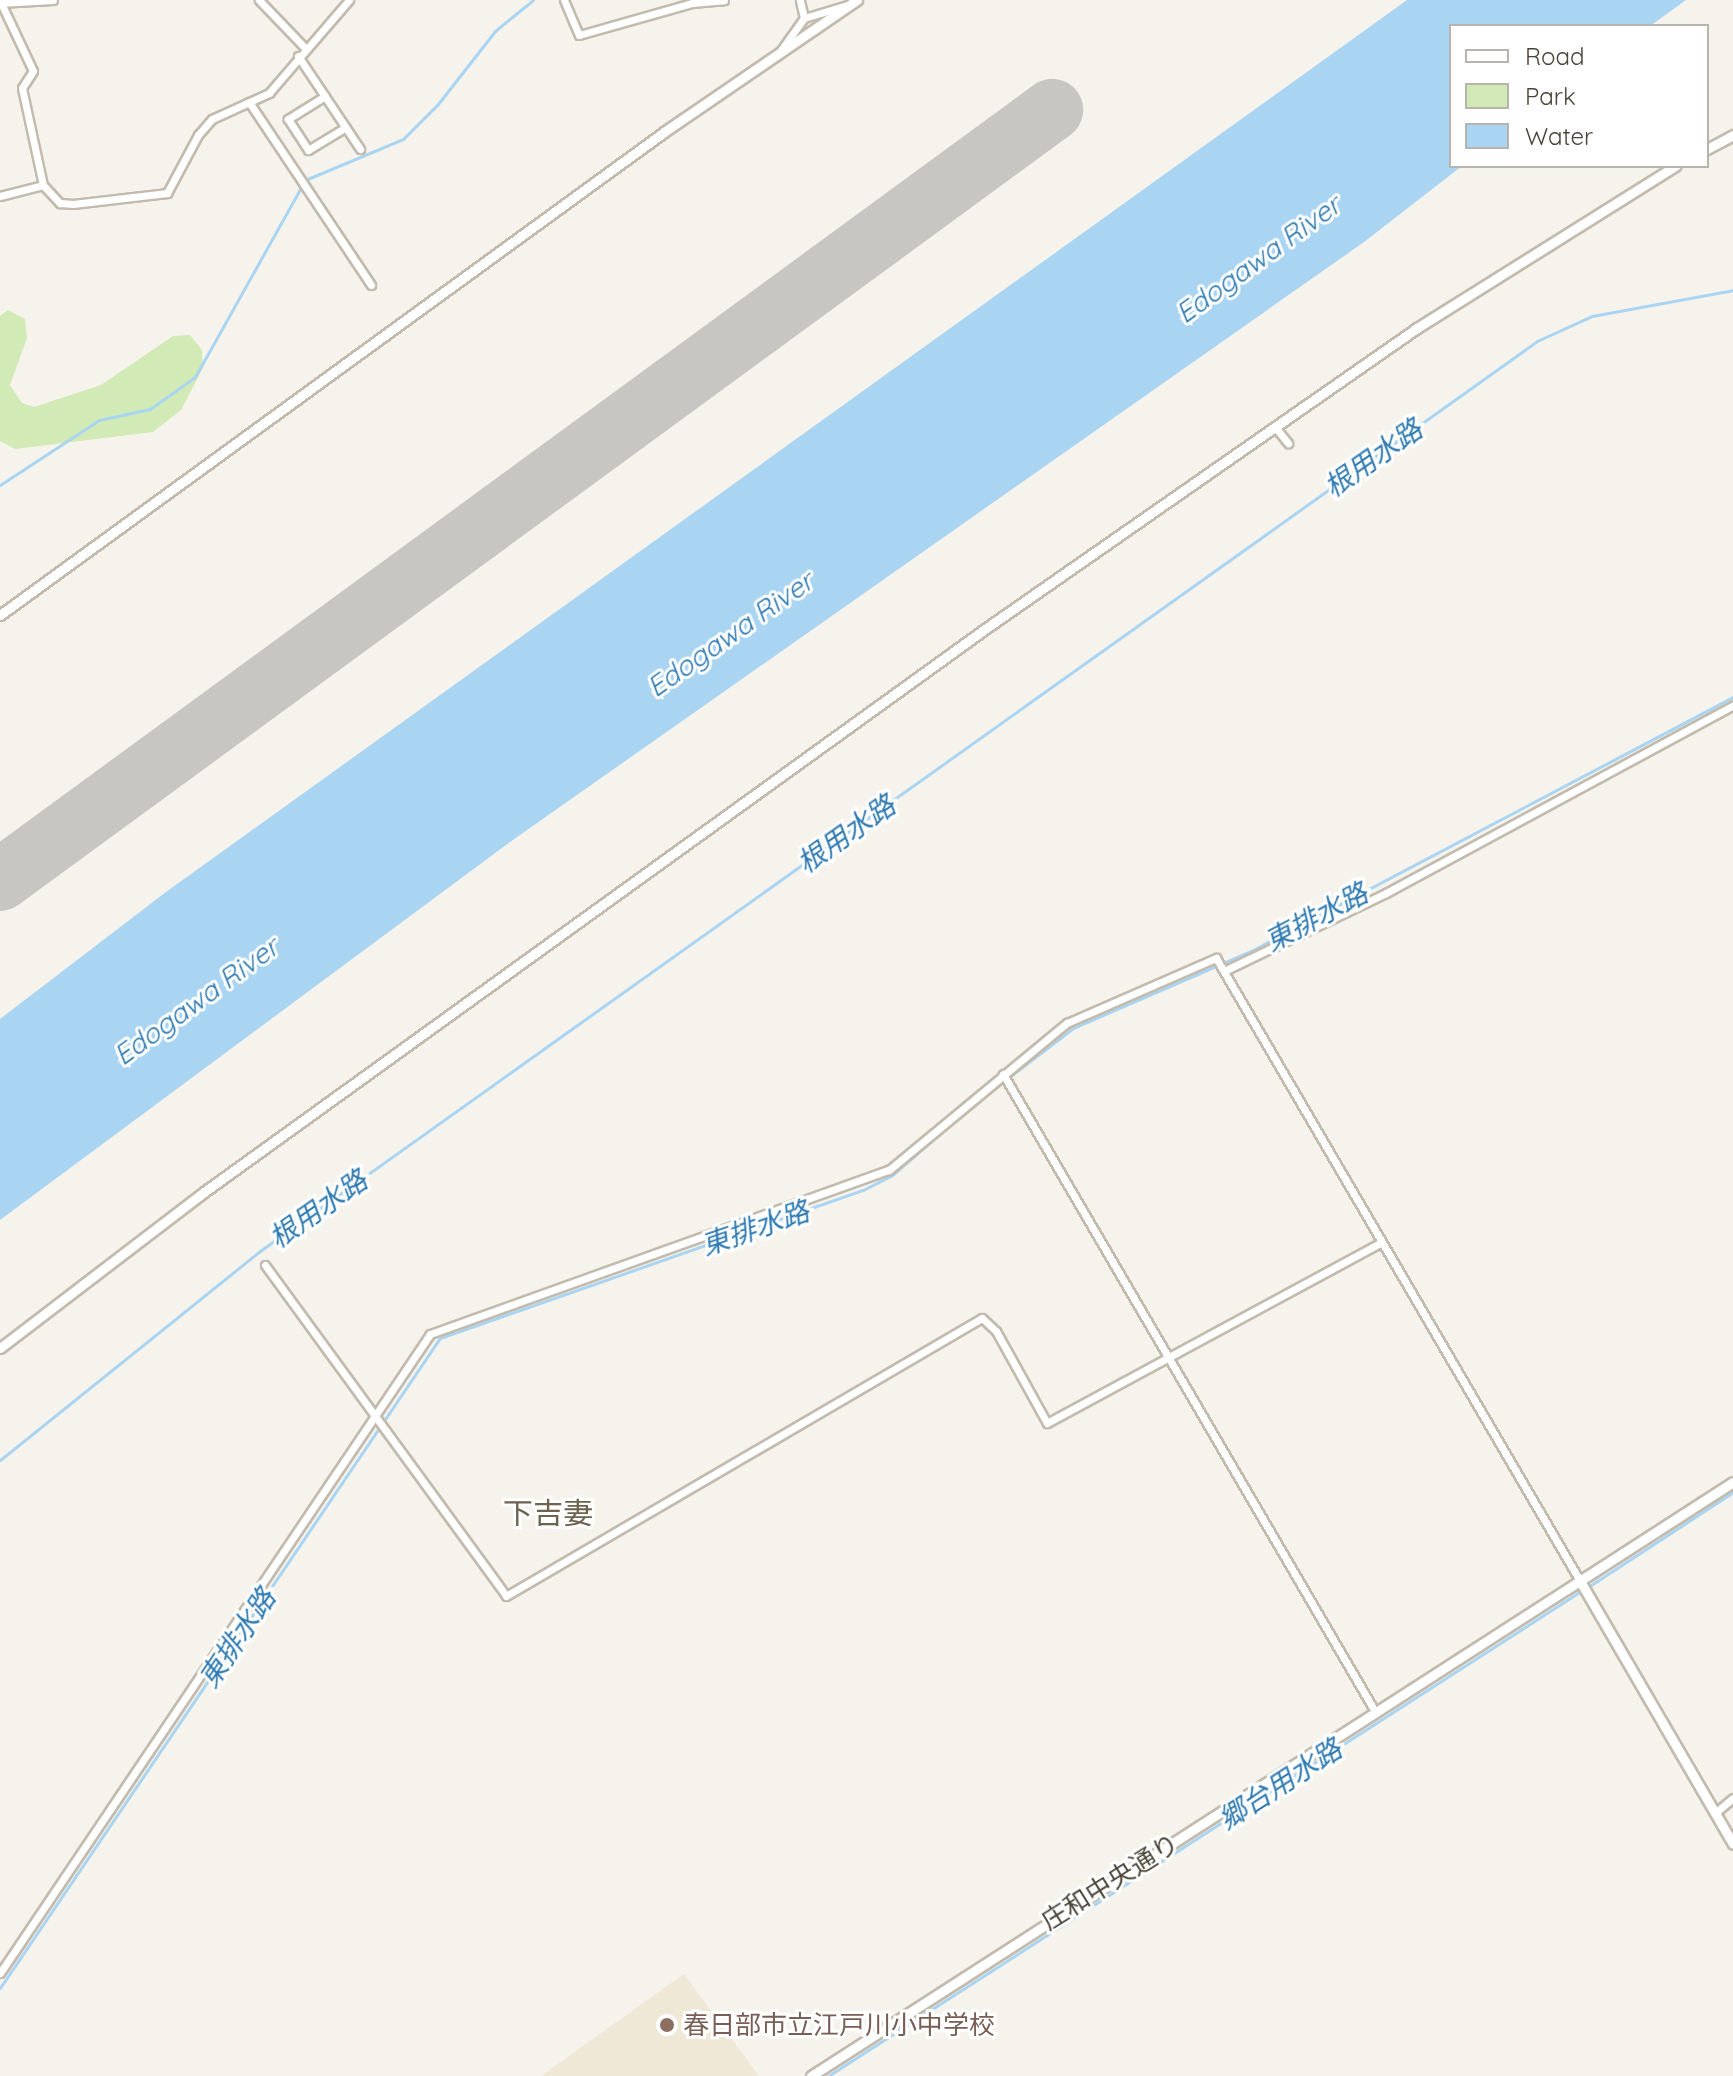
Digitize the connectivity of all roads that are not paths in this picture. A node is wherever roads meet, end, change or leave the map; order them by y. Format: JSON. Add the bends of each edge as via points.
{"nodes":[{"id":1,"x":53,"y":0,"type":"edge"},
{"id":2,"x":259,"y":0,"type":"edge"},
{"id":3,"x":349,"y":0,"type":"edge"},
{"id":4,"x":564,"y":0,"type":"edge"},
{"id":5,"x":724,"y":0,"type":"edge"},
{"id":6,"x":800,"y":0,"type":"edge"},
{"id":7,"x":853,"y":2,"type":"edge"},
{"id":8,"x":0,"y":3,"type":"edge"},
{"id":9,"x":804,"y":18,"type":"junction"},
{"id":10,"x":304,"y":47,"type":"junction"},
{"id":11,"x":779,"y":53,"type":"junction"},
{"id":12,"x":298,"y":56,"type":"junction"},
{"id":13,"x":325,"y":96,"type":"junction"},
{"id":14,"x":249,"y":102,"type":"junction"},
{"id":15,"x":346,"y":127,"type":"junction"},
{"id":16,"x":1733,"y":135,"type":"edge"},
{"id":17,"x":1709,"y":148,"type":"edge"},
{"id":18,"x":360,"y":149,"type":"dead end"},
{"id":19,"x":1672,"y":168,"type":"edge"},
{"id":20,"x":43,"y":185,"type":"junction"},
{"id":21,"x":0,"y":196,"type":"edge"},
{"id":22,"x":371,"y":285,"type":"dead end"},
{"id":23,"x":1275,"y":427,"type":"junction"},
{"id":24,"x":1288,"y":443,"type":"dead end"},
{"id":25,"x":0,"y":615,"type":"edge"},
{"id":26,"x":1733,"y":705,"type":"edge"},
{"id":27,"x":1222,"y":967,"type":"junction"},
{"id":28,"x":1003,"y":1074,"type":"junction"},
{"id":29,"x":1380,"y":1243,"type":"junction"},
{"id":30,"x":265,"y":1265,"type":"dead end"},
{"id":31,"x":0,"y":1348,"type":"edge"},
{"id":32,"x":1168,"y":1357,"type":"junction"},
{"id":33,"x":375,"y":1417,"type":"junction"},
{"id":34,"x":1733,"y":1482,"type":"edge"},
{"id":35,"x":1580,"y":1581,"type":"junction"},
{"id":36,"x":1376,"y":1713,"type":"junction"},
{"id":37,"x":1733,"y":1798,"type":"edge"},
{"id":38,"x":1715,"y":1813,"type":"junction"},
{"id":39,"x":1733,"y":1844,"type":"edge"},
{"id":40,"x":0,"y":1973,"type":"edge"},
{"id":41,"x":811,"y":2076,"type":"edge"}],
"edges":[{"from":1,"to":8,"type":"street"},
{"from":2,"to":10,"type":"street"},
{"from":3,"to":10,"type":"street"},
{"from":4,"to":5,"type":"street","via":[[579,35],[692,3]]},
{"from":6,"to":9,"type":"street"},
{"from":7,"to":9,"type":"street"},
{"from":7,"to":11,"type":"street"},
{"from":8,"to":20,"type":"street","via":[[33,71],[22,88]]},
{"from":9,"to":11,"type":"street"},
{"from":10,"to":12,"type":"street"},
{"from":11,"to":25,"type":"street"},
{"from":12,"to":13,"type":"street"},
{"from":12,"to":14,"type":"street","via":[[269,93]]},
{"from":13,"to":15,"type":"street"},
{"from":13,"to":15,"type":"street","via":[[288,119],[308,150]]},
{"from":14,"to":20,"type":"street","via":[[212,119],[167,193],[60,203]]},
{"from":14,"to":22,"type":"street"},
{"from":15,"to":18,"type":"street"},
{"from":16,"to":17,"type":"street"},
{"from":19,"to":23,"type":"street","via":[[1532,253]]},
{"from":20,"to":21,"type":"street"},
{"from":23,"to":24,"type":"street"},
{"from":23,"to":31,"type":"street","via":[[204,1192]]},
{"from":26,"to":27,"type":"street","via":[[1386,893]]},
{"from":27,"to":28,"type":"street","via":[[1077,1016]]},
{"from":27,"to":29,"type":"street"},
{"from":28,"to":32,"type":"street"},
{"from":28,"to":33,"type":"street","via":[[889,1170],[430,1334]]},
{"from":29,"to":32,"type":"street"},
{"from":29,"to":35,"type":"street"},
{"from":30,"to":33,"type":"street"},
{"from":32,"to":33,"type":"street","via":[[1047,1423],[996,1331],[982,1318],[506,1596]]},
{"from":32,"to":36,"type":"street"},
{"from":33,"to":40,"type":"street"},
{"from":34,"to":35,"type":"street","name":"庄和中央通り"},
{"from":35,"to":36,"type":"street","name":"庄和中央通り"},
{"from":35,"to":38,"type":"street"},
{"from":36,"to":41,"type":"street","name":"庄和中央通り"},
{"from":37,"to":38,"type":"street"},
{"from":38,"to":39,"type":"street"}]}
